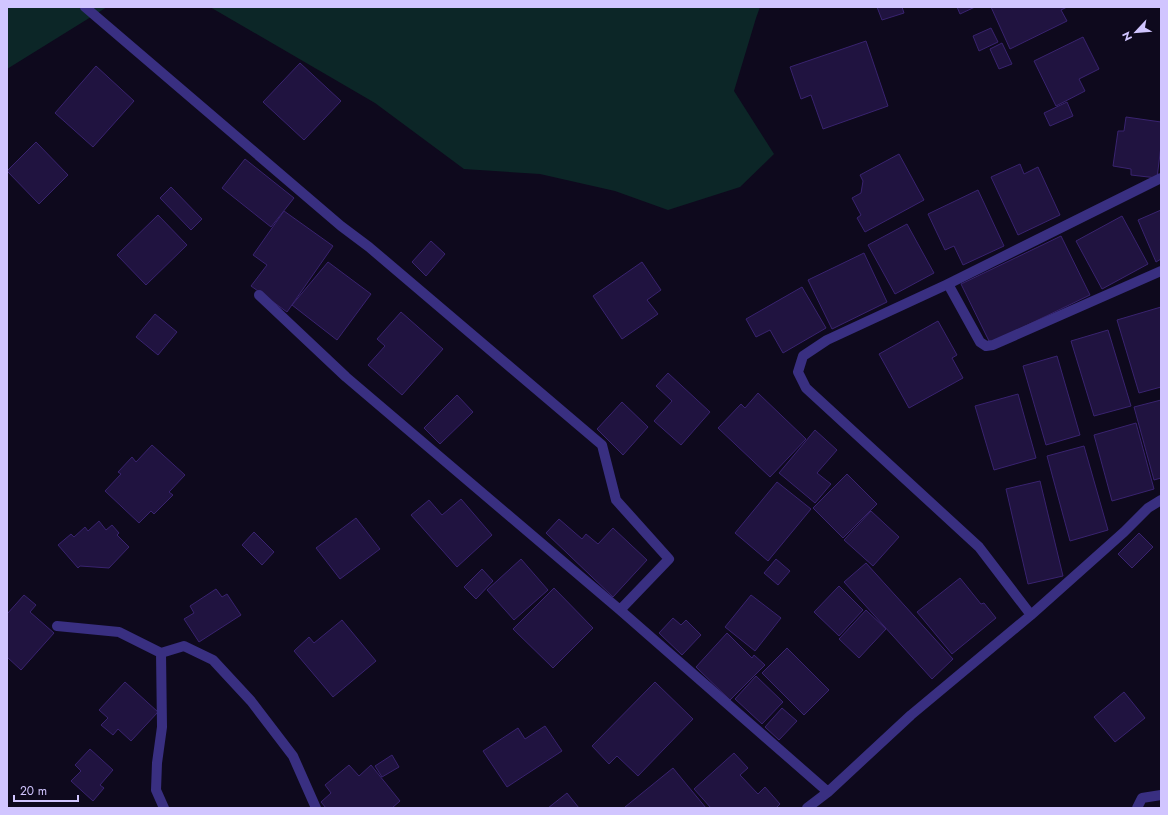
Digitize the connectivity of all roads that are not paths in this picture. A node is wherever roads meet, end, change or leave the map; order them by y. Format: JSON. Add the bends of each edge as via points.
{"nodes":[{"id":1,"x":85,"y":7,"type":"edge"},
{"id":2,"x":1161,"y":178,"type":"edge"},
{"id":3,"x":1161,"y":271,"type":"edge"},
{"id":4,"x":948,"y":284,"type":"junction"},
{"id":5,"x":259,"y":295,"type":"dead end"},
{"id":6,"x":1161,"y":500,"type":"edge"},
{"id":7,"x":620,"y":610,"type":"junction"},
{"id":8,"x":1032,"y":615,"type":"junction"},
{"id":9,"x":57,"y":626,"type":"dead end"},
{"id":10,"x":161,"y":653,"type":"junction"},
{"id":11,"x":828,"y":792,"type":"junction"},
{"id":12,"x":1161,"y":795,"type":"edge"},
{"id":13,"x":164,"y":808,"type":"edge"},
{"id":14,"x":316,"y":808,"type":"edge"},
{"id":15,"x":807,"y":808,"type":"edge"},
{"id":16,"x":1137,"y":808,"type":"edge"}],
"edges":[{"from":1,"to":7,"type":"street","via":[[602,445],[616,500],[669,559]]},
{"from":2,"to":4,"type":"street"},
{"from":3,"to":4,"type":"street","via":[[986,346],[980,342]]},
{"from":4,"to":8,"type":"street","via":[[827,340],[803,356],[798,372],[806,388],[979,547]]},
{"from":5,"to":7,"type":"street","via":[[346,376]]},
{"from":6,"to":8,"type":"street","via":[[1148,508]]},
{"from":7,"to":11,"type":"street"},
{"from":8,"to":11,"type":"street","via":[[911,715]]},
{"from":9,"to":10,"type":"street","via":[[119,632]]},
{"from":10,"to":13,"type":"street","via":[[162,727],[156,790]]},
{"from":10,"to":14,"type":"street","via":[[184,646],[213,660],[251,701],[293,756]]},
{"from":11,"to":15,"type":"street"},
{"from":12,"to":16,"type":"street","via":[[1142,798]]}]}
